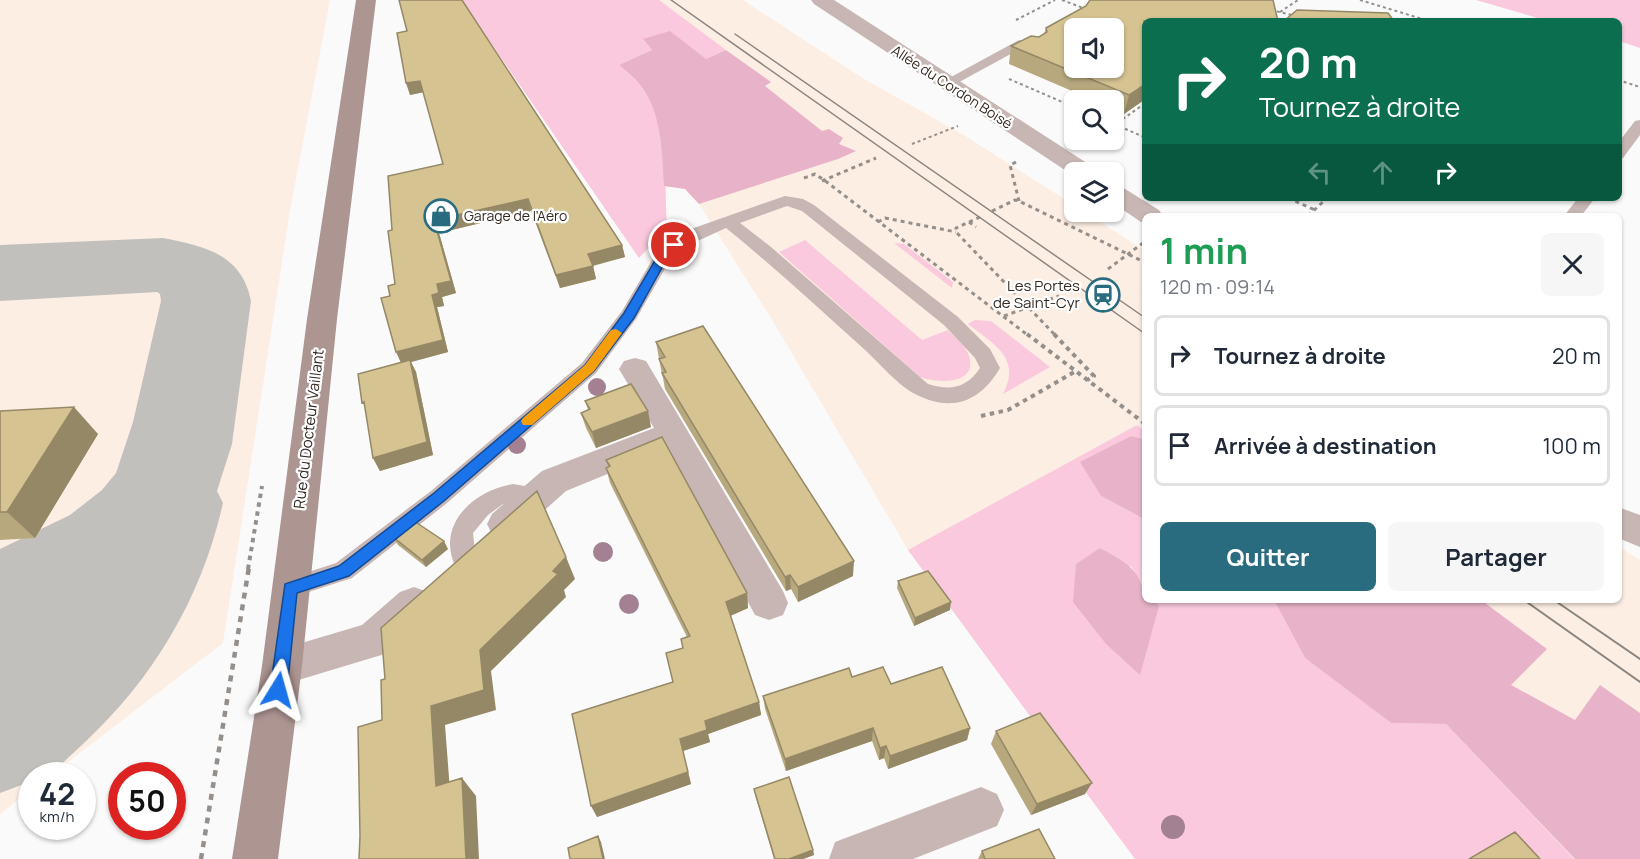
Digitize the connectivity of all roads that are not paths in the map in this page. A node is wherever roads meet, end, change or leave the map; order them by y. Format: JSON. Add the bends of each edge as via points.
{"nodes":[{"id":1,"x":366,"y":0,"type":"edge"},
{"id":2,"x":820,"y":0,"type":"edge"},
{"id":3,"x":1035,"y":50,"type":"edge"},
{"id":4,"x":947,"y":83,"type":"junction"},
{"id":5,"x":1640,"y":124,"type":"edge"},
{"id":6,"x":1622,"y":149,"type":"edge"},
{"id":7,"x":1069,"y":162,"type":"edge"},
{"id":8,"x":1124,"y":199,"type":"edge"},
{"id":9,"x":1584,"y":201,"type":"edge"},
{"id":10,"x":1145,"y":213,"type":"edge"},
{"id":11,"x":1574,"y":213,"type":"edge"},
{"id":12,"x":728,"y":222,"type":"junction"},
{"id":13,"x":635,"y":369,"type":"dead end"},
{"id":14,"x":674,"y":434,"type":"junction"},
{"id":15,"x":523,"y":493,"type":"dead end"},
{"id":16,"x":1622,"y":523,"type":"edge"},
{"id":17,"x":1640,"y":532,"type":"edge"},
{"id":18,"x":464,"y":561,"type":"junction"},
{"id":19,"x":290,"y":588,"type":"junction"},
{"id":20,"x":769,"y":603,"type":"dead end"},
{"id":21,"x":282,"y":666,"type":"junction"},
{"id":22,"x":981,"y":810,"type":"dead end"},
{"id":23,"x":255,"y":859,"type":"edge"},
{"id":24,"x":852,"y":859,"type":"edge"}],
"edges":[{"from":1,"to":19,"type":"main road","name":"Rue du Docteur Vaillant"},
{"from":2,"to":4,"type":"street","name":"Allée du Cordon Boisé"},
{"from":3,"to":4,"type":"lane","via":[[1018,44]]},
{"from":4,"to":7,"type":"street","name":"Allée du Cordon Boisé"},
{"from":5,"to":6,"type":"lane"},
{"from":8,"to":10,"type":"street"},
{"from":9,"to":11,"type":"lane"},
{"from":12,"to":12,"type":"lane","via":[[921,389],[957,396],[973,390],[984,379],[990,368],[983,354],[951,321],[808,208],[785,201]]},
{"from":12,"to":19,"type":"lane","via":[[674,245],[589,368],[439,497],[344,571]]},
{"from":13,"to":14,"type":"street"},
{"from":14,"to":18,"type":"street","via":[[554,481]]},
{"from":14,"to":20,"type":"street"},
{"from":15,"to":18,"type":"lane","via":[[496,497],[473,513],[461,532]]},
{"from":16,"to":17,"type":"street"},
{"from":18,"to":21,"type":"street","via":[[374,640]]},
{"from":19,"to":21,"type":"main road","name":"Rue du Docteur Vaillant"},
{"from":21,"to":23,"type":"main road","name":"Rue du Docteur Vaillant"},
{"from":22,"to":24,"type":"street"}]}
